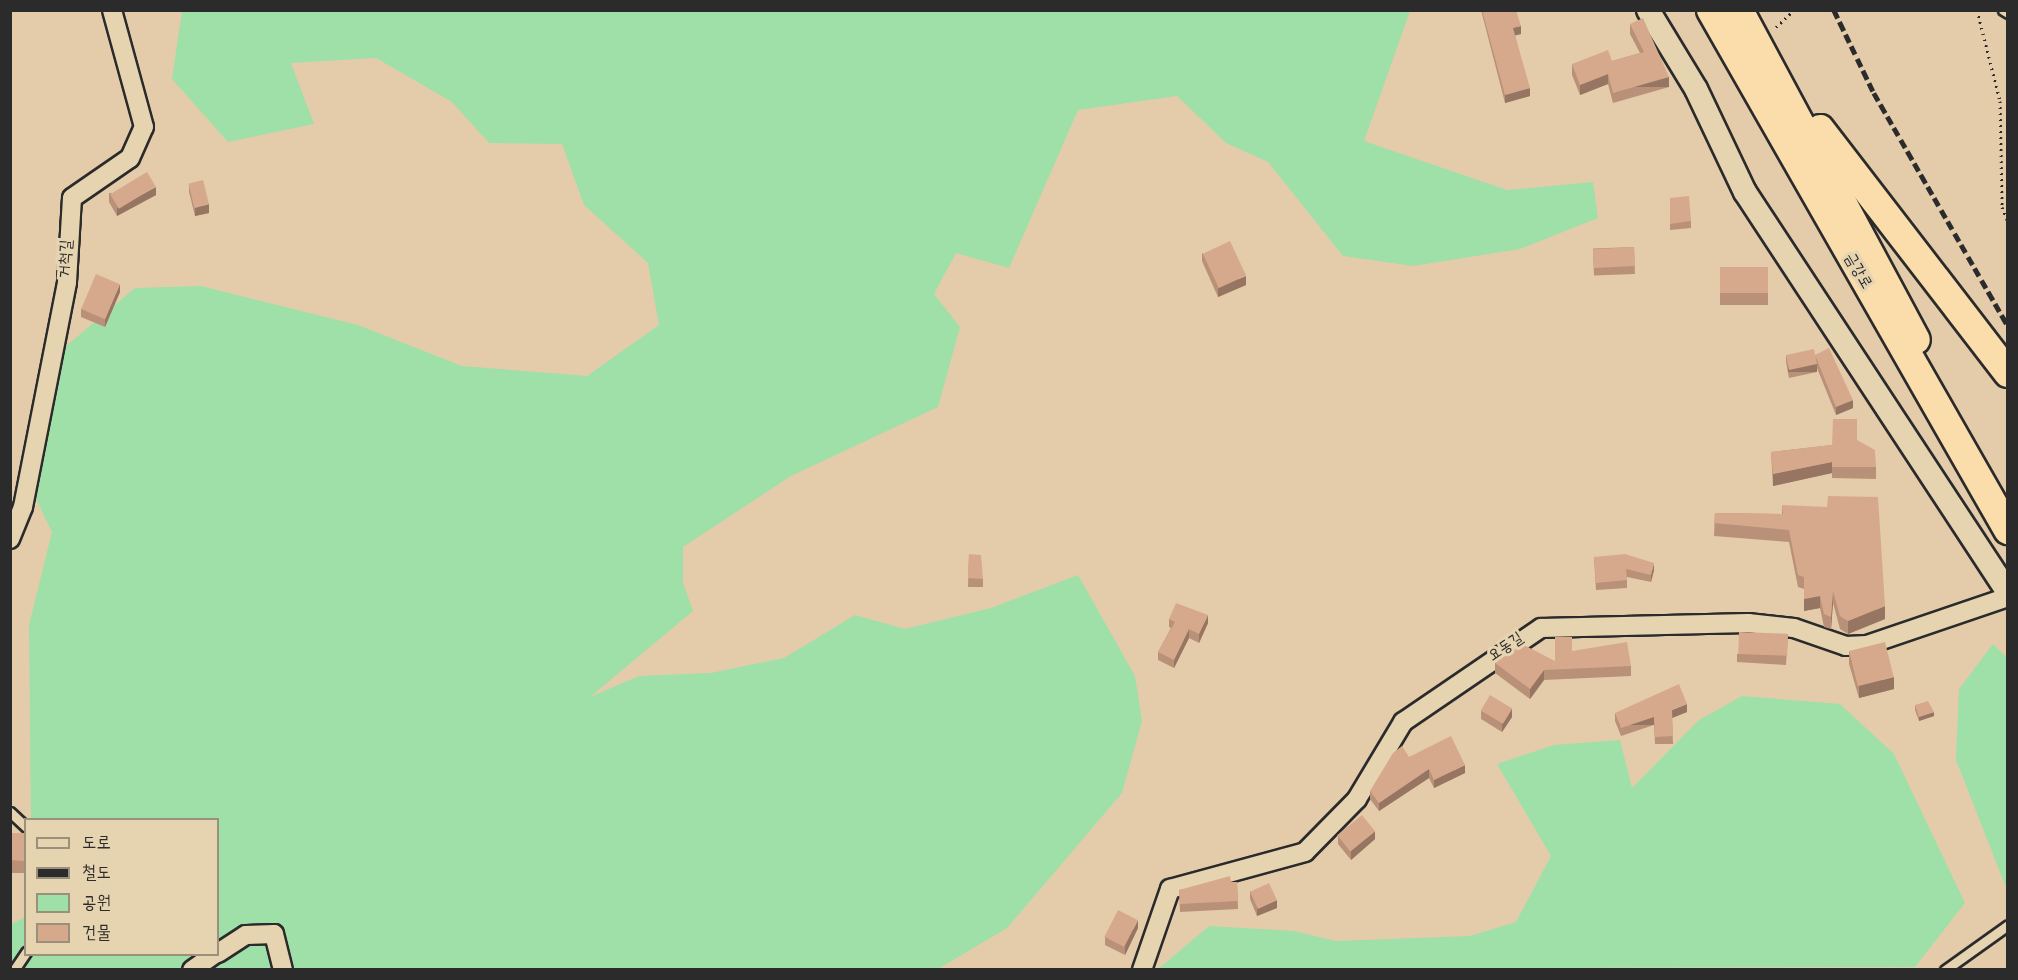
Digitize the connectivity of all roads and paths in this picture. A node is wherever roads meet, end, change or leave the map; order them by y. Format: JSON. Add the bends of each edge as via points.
{"nodes":[{"id":1,"x":112,"y":10,"type":"edge"},
{"id":2,"x":1648,"y":10,"type":"edge"},
{"id":3,"x":1711,"y":10,"type":"edge"},
{"id":4,"x":1977,"y":10,"type":"edge"},
{"id":5,"x":2003,"y":10,"type":"edge"},
{"id":6,"x":1792,"y":11,"type":"edge"},
{"id":7,"x":2007,"y":13,"type":"edge"},
{"id":8,"x":1755,"y":23,"type":"edge"},
{"id":9,"x":2007,"y":222,"type":"edge"},
{"id":10,"x":2007,"y":373,"type":"edge"},
{"id":11,"x":2007,"y":497,"type":"edge"},
{"id":12,"x":2007,"y":530,"type":"edge"},
{"id":13,"x":10,"y":539,"type":"edge"},
{"id":14,"x":2007,"y":592,"type":"edge"},
{"id":15,"x":2007,"y":597,"type":"edge"},
{"id":16,"x":10,"y":812,"type":"edge"},
{"id":17,"x":24,"y":825,"type":"edge"},
{"id":18,"x":2007,"y":925,"type":"edge"},
{"id":19,"x":219,"y":952,"type":"edge"},
{"id":20,"x":24,"y":955,"type":"edge"},
{"id":21,"x":213,"y":956,"type":"edge"},
{"id":22,"x":14,"y":969,"type":"edge"},
{"id":23,"x":192,"y":969,"type":"edge"},
{"id":24,"x":283,"y":969,"type":"edge"},
{"id":25,"x":1142,"y":969,"type":"edge"},
{"id":26,"x":1945,"y":969,"type":"edge"}],
"edges":[{"from":1,"to":13,"type":"street","name":"거척길","via":[[144,127],[130,158],[72,198],[67,282],[22,507]]},
{"from":2,"to":14,"type":"street","via":[[1696,88],[1745,192]]},
{"from":3,"to":12,"type":"highway","name":"금강로"},
{"from":4,"to":9,"type":"path","via":[[2000,101],[2001,207]]},
{"from":5,"to":7,"type":"lane"},
{"from":6,"to":8,"type":"path"},
{"from":8,"to":10,"type":"highway","via":[[1873,204]]},
{"from":8,"to":11,"type":"highway","name":"금강로","via":[[1924,354]]},
{"from":15,"to":25,"type":"street","name":"요동길","via":[[1867,645],[1846,646],[1794,628],[1748,623],[1541,628],[1402,722],[1356,799],[1305,852],[1170,889]]},
{"from":16,"to":17,"type":"lane"},
{"from":18,"to":26,"type":"lane"},
{"from":19,"to":24,"type":"street","via":[[246,935],[274,934]]},
{"from":20,"to":22,"type":"lane"},
{"from":21,"to":23,"type":"street"}]}
